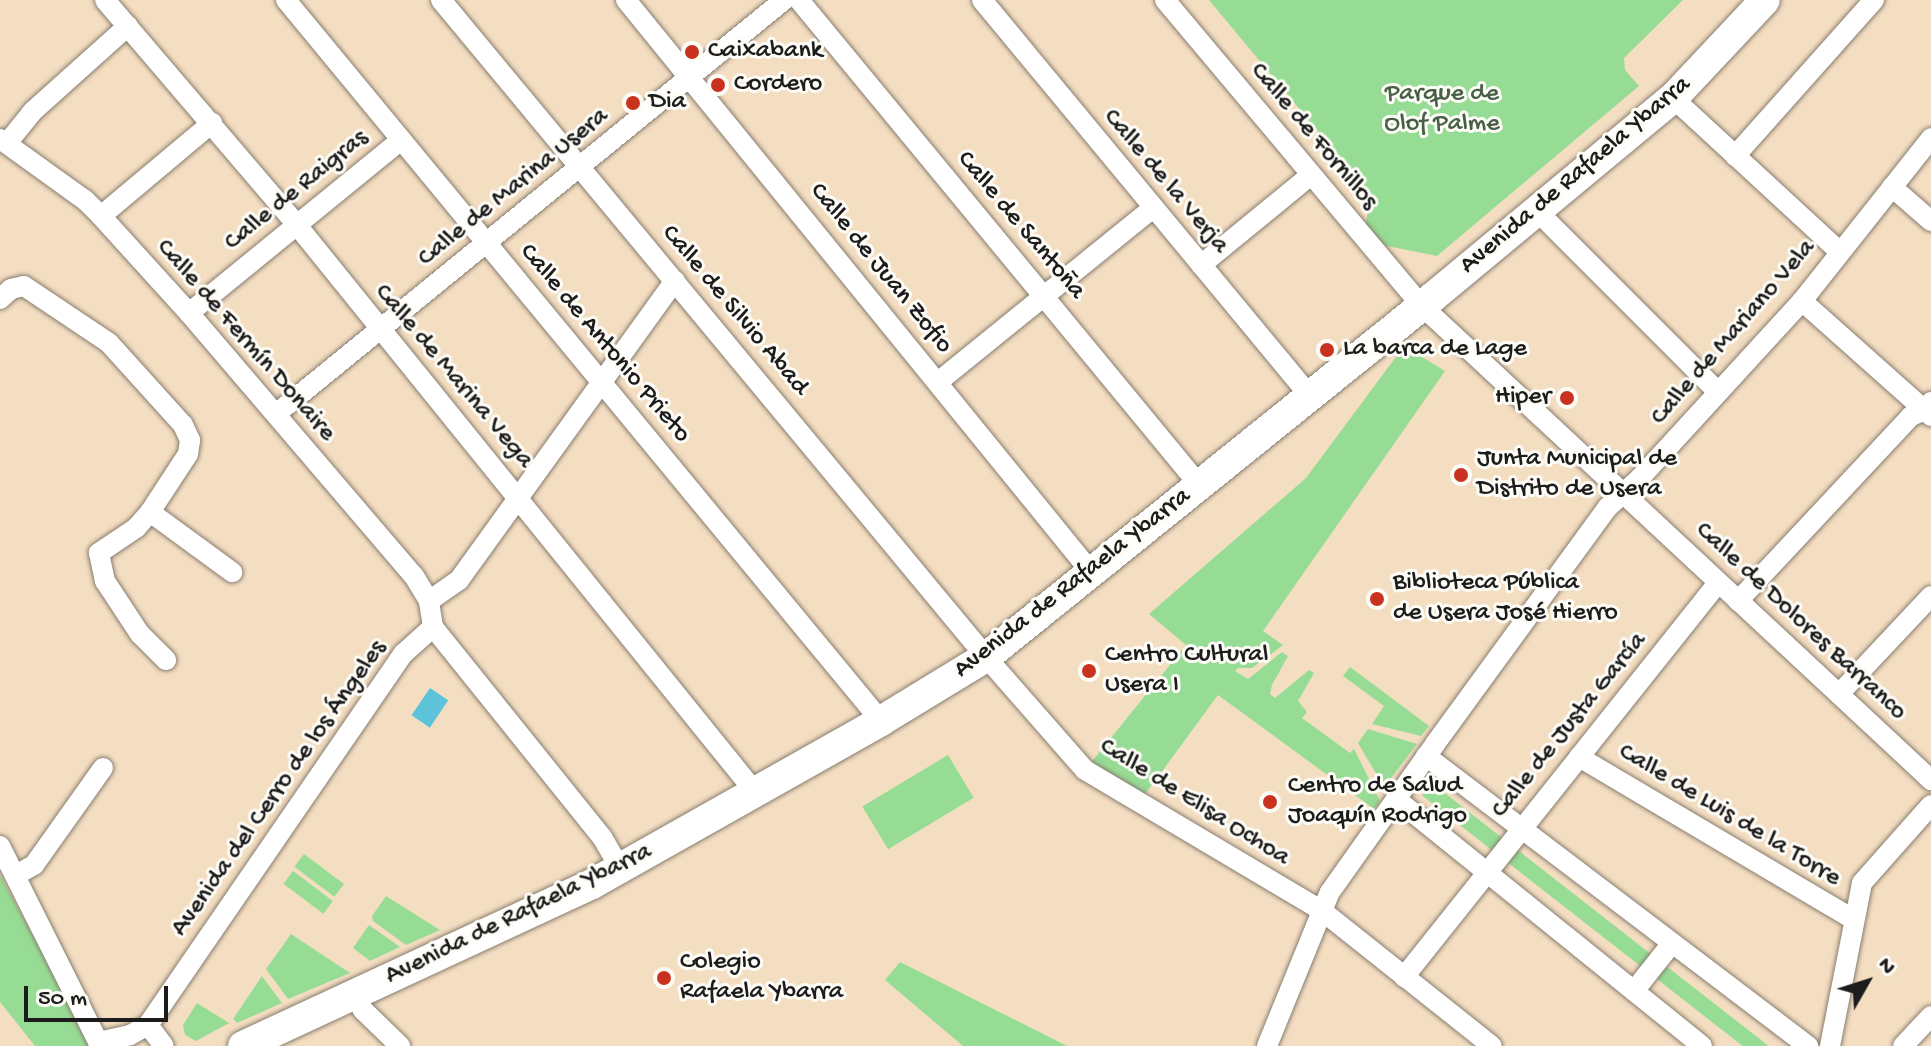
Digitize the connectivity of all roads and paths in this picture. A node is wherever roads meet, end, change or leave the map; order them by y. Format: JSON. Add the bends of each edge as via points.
{"nodes":[{"id":1,"x":105,"y":0,"type":"edge"},
{"id":2,"x":286,"y":0,"type":"edge"},
{"id":3,"x":441,"y":0,"type":"edge"},
{"id":4,"x":626,"y":0,"type":"edge"},
{"id":5,"x":784,"y":0,"type":"edge"},
{"id":6,"x":799,"y":0,"type":"edge"},
{"id":7,"x":982,"y":0,"type":"edge"},
{"id":8,"x":1165,"y":0,"type":"edge"},
{"id":9,"x":1765,"y":0,"type":"edge"},
{"id":10,"x":1874,"y":0,"type":"edge"},
{"id":11,"x":128,"y":26,"type":"junction"},
{"id":12,"x":690,"y":78,"type":"junction"},
{"id":13,"x":1673,"y":98,"type":"junction"},
{"id":14,"x":212,"y":123,"type":"junction"},
{"id":15,"x":1931,"y":138,"type":"edge"},
{"id":16,"x":4,"y":140,"type":"edge"},
{"id":17,"x":401,"y":140,"type":"junction"},
{"id":18,"x":1735,"y":156,"type":"junction"},
{"id":19,"x":581,"y":167,"type":"junction"},
{"id":20,"x":1311,"y":175,"type":"junction"},
{"id":21,"x":1892,"y":187,"type":"junction"},
{"id":22,"x":1153,"y":208,"type":"junction"},
{"id":23,"x":1537,"y":211,"type":"junction"},
{"id":24,"x":101,"y":216,"type":"junction"},
{"id":25,"x":1931,"y":221,"type":"edge"},
{"id":26,"x":296,"y":224,"type":"junction"},
{"id":27,"x":487,"y":243,"type":"junction"},
{"id":28,"x":1840,"y":252,"type":"junction"},
{"id":29,"x":1201,"y":265,"type":"junction"},
{"id":30,"x":675,"y":281,"type":"junction"},
{"id":31,"x":1044,"y":296,"type":"junction"},
{"id":32,"x":0,"y":299,"type":"edge"},
{"id":33,"x":1802,"y":301,"type":"junction"},
{"id":34,"x":1422,"y":306,"type":"junction"},
{"id":35,"x":189,"y":313,"type":"junction"},
{"id":36,"x":380,"y":331,"type":"junction"},
{"id":37,"x":602,"y":381,"type":"junction"},
{"id":38,"x":938,"y":382,"type":"junction"},
{"id":39,"x":1718,"y":392,"type":"junction"},
{"id":40,"x":1310,"y":396,"type":"junction"},
{"id":41,"x":1929,"y":409,"type":"edge"},
{"id":42,"x":276,"y":414,"type":"junction"},
{"id":43,"x":1200,"y":486,"type":"junction"},
{"id":44,"x":1625,"y":492,"type":"junction"},
{"id":45,"x":518,"y":496,"type":"junction"},
{"id":46,"x":150,"y":512,"type":"junction"},
{"id":47,"x":232,"y":572,"type":"dead end"},
{"id":48,"x":1091,"y":572,"type":"junction"},
{"id":49,"x":1718,"y":583,"type":"junction"},
{"id":50,"x":1931,"y":596,"type":"edge"},
{"id":51,"x":429,"y":601,"type":"junction"},
{"id":52,"x":1738,"y":601,"type":"junction"},
{"id":53,"x":433,"y":627,"type":"junction"},
{"id":54,"x":986,"y":657,"type":"junction"},
{"id":55,"x":166,"y":660,"type":"dead end"},
{"id":56,"x":1839,"y":694,"type":"junction"},
{"id":57,"x":881,"y":721,"type":"junction"},
{"id":58,"x":1426,"y":756,"type":"junction"},
{"id":59,"x":1579,"y":757,"type":"junction"},
{"id":60,"x":103,"y":768,"type":"dead end"},
{"id":61,"x":1931,"y":780,"type":"edge"},
{"id":62,"x":755,"y":792,"type":"junction"},
{"id":63,"x":1396,"y":799,"type":"junction"},
{"id":64,"x":1931,"y":805,"type":"edge"},
{"id":65,"x":1522,"y":828,"type":"junction"},
{"id":66,"x":0,"y":846,"type":"edge"},
{"id":67,"x":620,"y":868,"type":"junction"},
{"id":68,"x":1487,"y":872,"type":"junction"},
{"id":69,"x":16,"y":875,"type":"junction"},
{"id":70,"x":1321,"y":910,"type":"junction"},
{"id":71,"x":1853,"y":919,"type":"junction"},
{"id":72,"x":1672,"y":943,"type":"junction"},
{"id":73,"x":1404,"y":977,"type":"junction"},
{"id":74,"x":1634,"y":991,"type":"junction"},
{"id":75,"x":355,"y":995,"type":"junction"},
{"id":76,"x":81,"y":1006,"type":"junction"},
{"id":77,"x":1931,"y":1016,"type":"edge"},
{"id":78,"x":148,"y":1025,"type":"junction"},
{"id":79,"x":99,"y":1044,"type":"edge"},
{"id":80,"x":1484,"y":1044,"type":"edge"},
{"id":81,"x":164,"y":1046,"type":"edge"},
{"id":82,"x":243,"y":1046,"type":"edge"},
{"id":83,"x":400,"y":1046,"type":"edge"},
{"id":84,"x":1267,"y":1046,"type":"edge"},
{"id":85,"x":1702,"y":1046,"type":"edge"},
{"id":86,"x":1808,"y":1046,"type":"edge"},
{"id":87,"x":1830,"y":1046,"type":"edge"},
{"id":88,"x":1903,"y":1046,"type":"edge"}],
"edges":[{"from":1,"to":11,"type":"street","name":"Calle de Marina Vega"},
{"from":2,"to":17,"type":"street","name":"Calle de Antonio Prieto"},
{"from":3,"to":19,"type":"street","name":"Calle de Silvio Abad"},
{"from":4,"to":12,"type":"street","name":"Calle de Juan Zofio"},
{"from":5,"to":12,"type":"street","name":"Calle de Marina Usera"},
{"from":6,"to":31,"type":"street","name":"Calle de Santoña"},
{"from":7,"to":22,"type":"street","name":"Calle de la Verja"},
{"from":8,"to":20,"type":"street","name":"Calle de Fornillos"},
{"from":9,"to":13,"type":"main road","name":"Avenida de Rafaela Ybarra"},
{"from":10,"to":18,"type":"street"},
{"from":11,"to":14,"type":"street","name":"Calle de Marina Vega"},
{"from":11,"to":16,"type":"street"},
{"from":12,"to":19,"type":"street","name":"Calle de Marina Usera"},
{"from":12,"to":38,"type":"street","name":"Calle de Juan Zofio"},
{"from":13,"to":18,"type":"street"},
{"from":13,"to":23,"type":"main road","name":"Avenida de Rafaela Ybarra"},
{"from":14,"to":24,"type":"street"},
{"from":14,"to":26,"type":"street","name":"Calle de Marina Vega"},
{"from":15,"to":21,"type":"street","name":"Calle de Mariano Vela"},
{"from":16,"to":24,"type":"street","name":"Calle de Fermín Donaire"},
{"from":17,"to":26,"type":"street","name":"Calle de Raigras"},
{"from":17,"to":27,"type":"street","name":"Calle de Antonio Prieto"},
{"from":18,"to":28,"type":"street"},
{"from":19,"to":27,"type":"street","name":"Calle de Marina Usera"},
{"from":19,"to":30,"type":"street","name":"Calle de Silvio Abad"},
{"from":20,"to":29,"type":"street"},
{"from":20,"to":34,"type":"street","name":"Calle de Fornillos"},
{"from":21,"to":25,"type":"street"},
{"from":21,"to":28,"type":"street","name":"Calle de Mariano Vela"},
{"from":22,"to":29,"type":"street","name":"Calle de la Verja"},
{"from":22,"to":31,"type":"street"},
{"from":23,"to":34,"type":"main road","name":"Avenida de Rafaela Ybarra"},
{"from":23,"to":39,"type":"street"},
{"from":24,"to":35,"type":"street","name":"Calle de Fermín Donaire"},
{"from":26,"to":35,"type":"street","name":"Calle de Raigras"},
{"from":26,"to":36,"type":"street","name":"Calle de Marina Vega"},
{"from":27,"to":36,"type":"street","name":"Calle de Marina Usera"},
{"from":27,"to":37,"type":"street","name":"Calle de Antonio Prieto"},
{"from":28,"to":33,"type":"street","name":"Calle de Mariano Vela"},
{"from":29,"to":40,"type":"street","name":"Calle de la Verja"},
{"from":30,"to":37,"type":"street"},
{"from":30,"to":54,"type":"street","name":"Calle de Silvio Abad"},
{"from":31,"to":38,"type":"street"},
{"from":31,"to":43,"type":"street","name":"Calle de Santoña"},
{"from":32,"to":46,"type":"street","via":[[24,286],[109,343],[183,425],[190,440],[188,454]]},
{"from":33,"to":39,"type":"street","name":"Calle de Mariano Vela"},
{"from":33,"to":41,"type":"street"},
{"from":34,"to":40,"type":"main road","name":"Avenida de Rafaela Ybarra"},
{"from":34,"to":44,"type":"street","name":"Calle de Dolores Barranco"},
{"from":35,"to":42,"type":"street","name":"Calle de Fermín Donaire"},
{"from":36,"to":42,"type":"street","name":"Calle de Marina Usera"},
{"from":36,"to":45,"type":"street","name":"Calle de Marina Vega"},
{"from":37,"to":45,"type":"street"},
{"from":37,"to":57,"type":"street","name":"Calle de Antonio Prieto"},
{"from":38,"to":48,"type":"street","name":"Calle de Juan Zofio"},
{"from":39,"to":44,"type":"street","name":"Calle de Mariano Vela"},
{"from":40,"to":43,"type":"main road","name":"Avenida de Rafaela Ybarra"},
{"from":41,"to":52,"type":"street","via":[[1911,416]]},
{"from":42,"to":51,"type":"street","name":"Calle de Fermín Donaire","via":[[414,576]]},
{"from":43,"to":48,"type":"main road","name":"Avenida de Rafaela Ybarra"},
{"from":44,"to":49,"type":"street","name":"Calle de Dolores Barranco"},
{"from":44,"to":58,"type":"street","name":"Calle de Mariano Vela","via":[[1607,508]]},
{"from":45,"to":51,"type":"street","via":[[459,580]]},
{"from":45,"to":62,"type":"street","name":"Calle de Marina Vega"},
{"from":46,"to":47,"type":"street"},
{"from":46,"to":55,"type":"street","via":[[99,553],[105,581],[140,634]]},
{"from":48,"to":54,"type":"main road","name":"Avenida de Rafaela Ybarra"},
{"from":49,"to":52,"type":"street","name":"Calle de Dolores Barranco"},
{"from":49,"to":59,"type":"street","name":"Calle de Justa García"},
{"from":50,"to":56,"type":"street"},
{"from":51,"to":53,"type":"street"},
{"from":52,"to":56,"type":"street","name":"Calle de Dolores Barranco"},
{"from":53,"to":67,"type":"street","via":[[602,837]]},
{"from":53,"to":78,"type":"street","name":"Avenida del Cerro de los Ángeles","via":[[403,654]]},
{"from":54,"to":57,"type":"main road","name":"Avenida de Rafaela Ybarra"},
{"from":54,"to":70,"type":"street","name":"Calle de Elisa Ochoa","via":[[1102,783]]},
{"from":56,"to":61,"type":"street","name":"Calle de Dolores Barranco"},
{"from":57,"to":62,"type":"main road","name":"Avenida de Rafaela Ybarra"},
{"from":58,"to":63,"type":"street","name":"Calle de Mariano Vela"},
{"from":58,"to":65,"type":"street"},
{"from":59,"to":65,"type":"street","name":"Calle de Justa García"},
{"from":59,"to":71,"type":"street","name":"Calle de Luis de la Torre"},
{"from":60,"to":69,"type":"street","via":[[34,865]]},
{"from":62,"to":67,"type":"main road","name":"Avenida de Rafaela Ybarra"},
{"from":63,"to":68,"type":"street"},
{"from":63,"to":70,"type":"street","name":"Calle de Mariano Vela"},
{"from":64,"to":71,"type":"street","via":[[1862,883]]},
{"from":65,"to":68,"type":"street","name":"Calle de Justa García"},
{"from":65,"to":72,"type":"street"},
{"from":66,"to":69,"type":"street"},
{"from":67,"to":75,"type":"main road","name":"Avenida de Rafaela Ybarra"},
{"from":68,"to":73,"type":"street","name":"Calle de Justa García"},
{"from":68,"to":74,"type":"street"},
{"from":69,"to":76,"type":"street"},
{"from":70,"to":73,"type":"street","name":"Calle de Elisa Ochoa"},
{"from":70,"to":84,"type":"street","name":"Calle de Mariano Vela"},
{"from":71,"to":87,"type":"street"},
{"from":72,"to":74,"type":"street"},
{"from":72,"to":86,"type":"street"},
{"from":73,"to":80,"type":"street","name":"Calle de Elisa Ochoa"},
{"from":74,"to":85,"type":"street"},
{"from":75,"to":82,"type":"main road","name":"Avenida de Rafaela Ybarra"},
{"from":75,"to":83,"type":"street"},
{"from":76,"to":78,"type":"street","via":[[103,1024]]},
{"from":76,"to":79,"type":"street"},
{"from":77,"to":88,"type":"street"},
{"from":78,"to":79,"type":"street"},
{"from":78,"to":81,"type":"street"}]}
